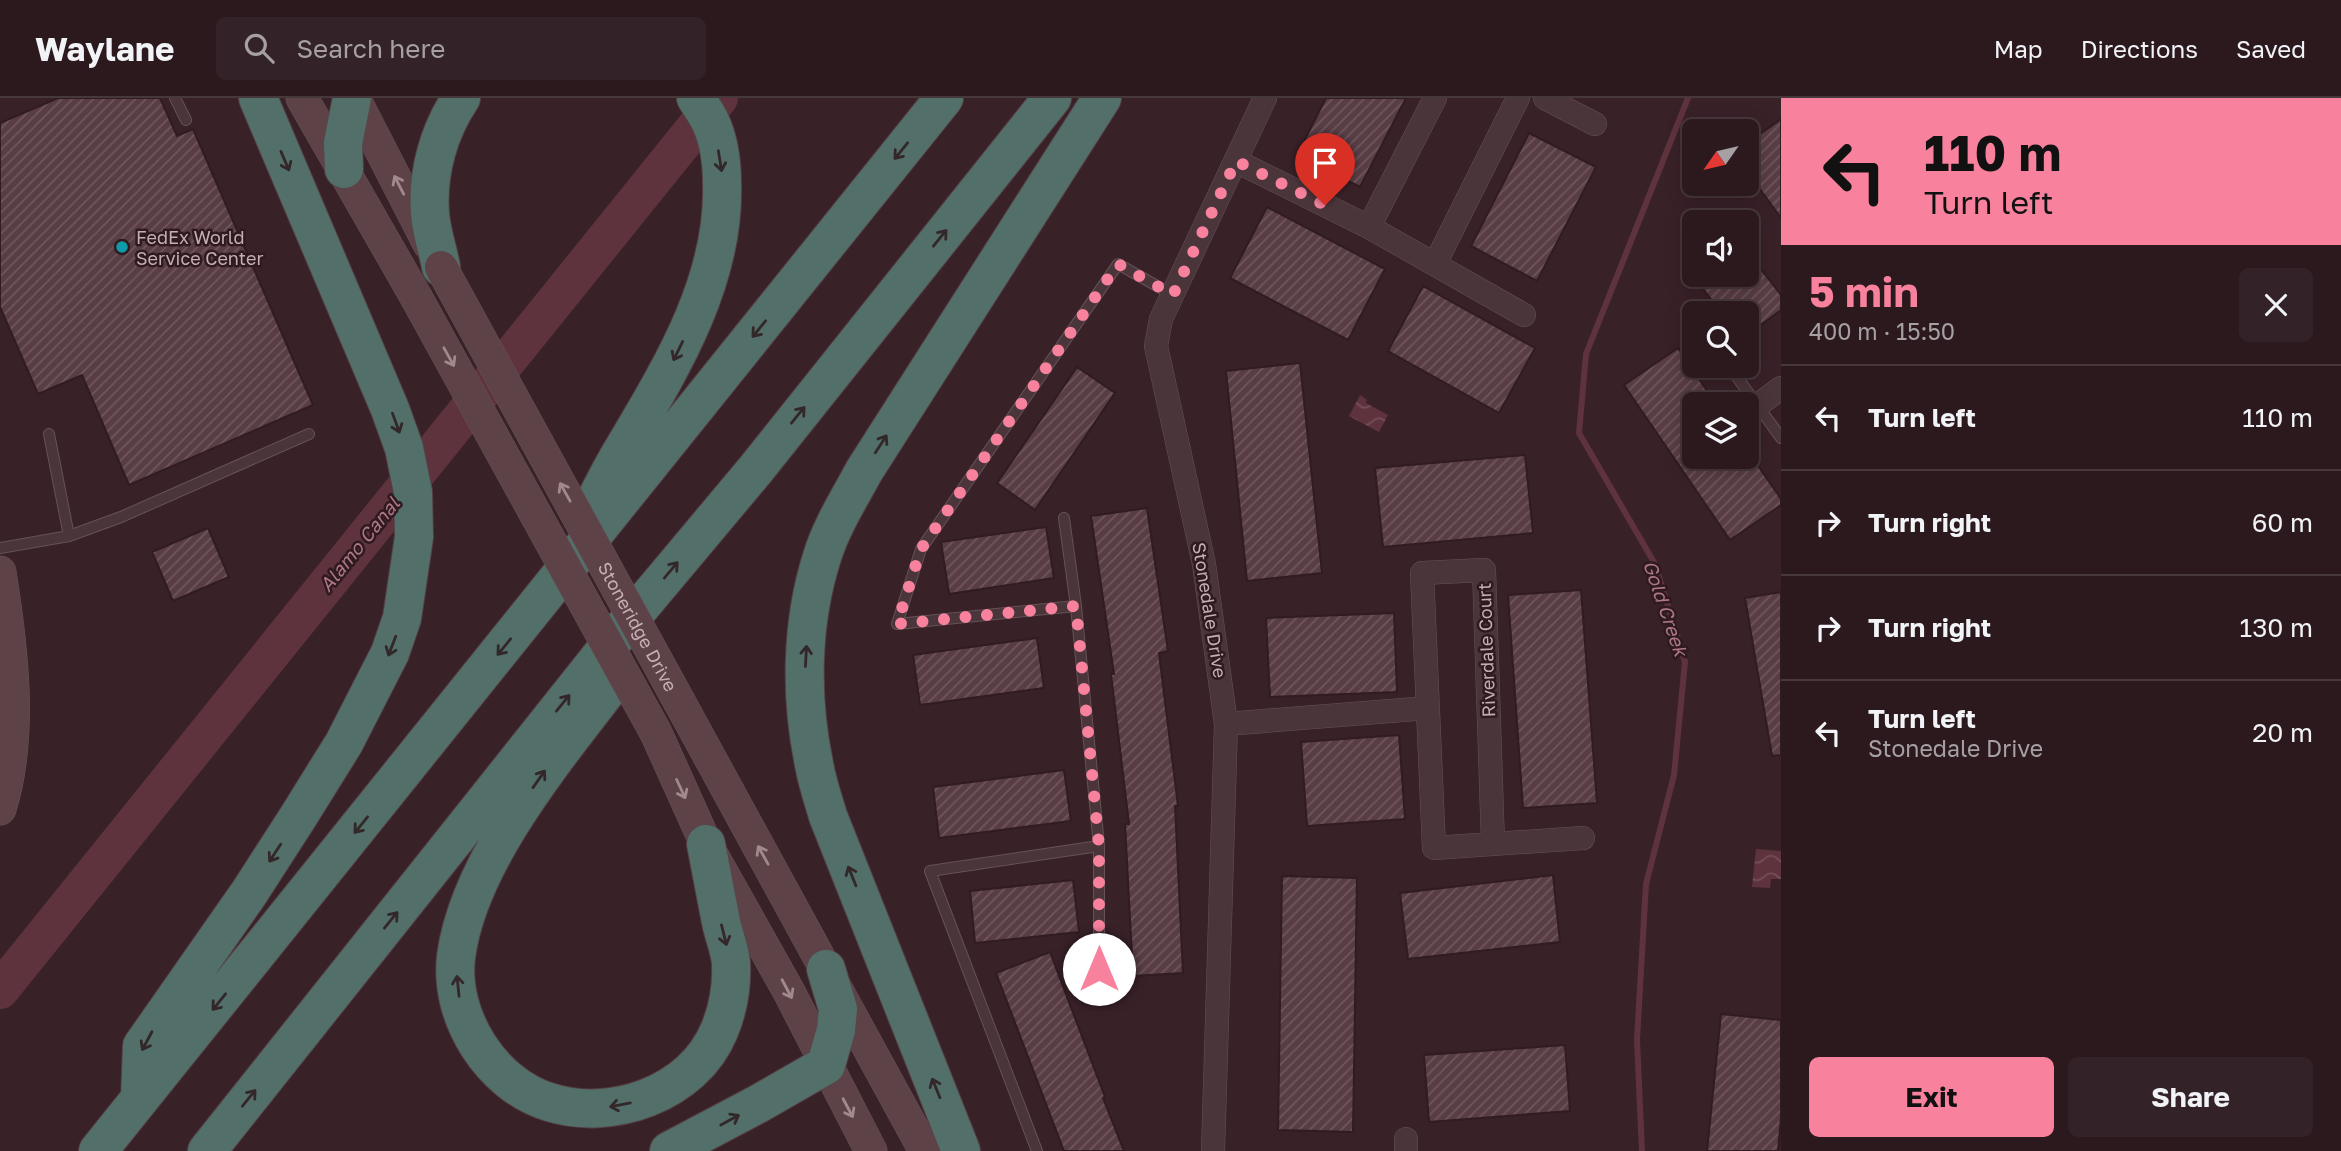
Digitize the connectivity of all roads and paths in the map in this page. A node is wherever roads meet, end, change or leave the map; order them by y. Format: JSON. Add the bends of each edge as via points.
{"nodes":[{"id":1,"x":175,"y":98,"type":"edge"},
{"id":2,"x":258,"y":98,"type":"edge"},
{"id":3,"x":302,"y":98,"type":"edge"},
{"id":4,"x":353,"y":98,"type":"edge"},
{"id":5,"x":461,"y":98,"type":"edge"},
{"id":6,"x":696,"y":98,"type":"edge"},
{"id":7,"x":944,"y":98,"type":"edge"},
{"id":8,"x":1052,"y":98,"type":"edge"},
{"id":9,"x":1102,"y":98,"type":"edge"},
{"id":10,"x":1265,"y":98,"type":"edge"},
{"id":11,"x":1435,"y":98,"type":"edge"},
{"id":12,"x":1518,"y":98,"type":"edge"},
{"id":13,"x":1545,"y":98,"type":"edge"},
{"id":14,"x":186,"y":120,"type":"dead end"},
{"id":15,"x":1595,"y":124,"type":"dead end"},
{"id":16,"x":1236,"y":161,"type":"junction"},
{"id":17,"x":344,"y":169,"type":"junction"},
{"id":18,"x":1369,"y":227,"type":"junction"},
{"id":19,"x":1435,"y":264,"type":"junction"},
{"id":20,"x":441,"y":267,"type":"junction"},
{"id":21,"x":1173,"y":295,"type":"junction"},
{"id":22,"x":1524,"y":315,"type":"dead end"},
{"id":23,"x":1781,"y":388,"type":"edge"},
{"id":24,"x":1759,"y":404,"type":"edge"},
{"id":25,"x":1759,"y":406,"type":"edge"},
{"id":26,"x":49,"y":434,"type":"dead end"},
{"id":27,"x":309,"y":434,"type":"dead end"},
{"id":28,"x":1781,"y":438,"type":"edge"},
{"id":29,"x":1064,"y":518,"type":"dead end"},
{"id":30,"x":69,"y":536,"type":"junction"},
{"id":31,"x":0,"y":548,"type":"edge"},
{"id":32,"x":0,"y":572,"type":"edge"},
{"id":33,"x":547,"y":594,"type":"junction"},
{"id":34,"x":1076,"y":606,"type":"junction"},
{"id":35,"x":627,"y":623,"type":"junction"},
{"id":36,"x":4,"y":644,"type":"edge"},
{"id":37,"x":1428,"y":708,"type":"junction"},
{"id":38,"x":1226,"y":724,"type":"junction"},
{"id":39,"x":0,"y":809,"type":"edge"},
{"id":40,"x":1583,"y":838,"type":"dead end"},
{"id":41,"x":706,"y":844,"type":"junction"},
{"id":42,"x":1493,"y":844,"type":"junction"},
{"id":43,"x":1099,"y":846,"type":"junction"},
{"id":44,"x":826,"y":969,"type":"junction"},
{"id":45,"x":1099,"y":969,"type":"dead end"},
{"id":46,"x":826,"y":1065,"type":"junction"},
{"id":47,"x":140,"y":1099,"type":"junction"},
{"id":48,"x":98,"y":1151,"type":"edge"},
{"id":49,"x":206,"y":1151,"type":"edge"},
{"id":50,"x":669,"y":1151,"type":"edge"},
{"id":51,"x":871,"y":1151,"type":"edge"},
{"id":52,"x":925,"y":1151,"type":"edge"},
{"id":53,"x":961,"y":1151,"type":"edge"},
{"id":54,"x":1037,"y":1151,"type":"edge"},
{"id":55,"x":1213,"y":1151,"type":"edge"}],
"edges":[{"from":1,"to":14,"type":"lane"},
{"from":2,"to":47,"type":"highway","one_way":true,"via":[[404,448],[413,492],[414,537],[402,618],[373,690],[277,850],[142,1046]]},
{"from":3,"to":17,"type":"main road","name":"Stoneridge Drive"},
{"from":4,"to":17,"type":"highway","via":[[343,143]]},
{"from":20,"to":4,"type":"main road","name":"Stoneridge Drive","one_way":true},
{"from":5,"to":20,"type":"highway","via":[[438,144],[431,178],[430,214]]},
{"from":6,"to":33,"type":"highway","one_way":true,"via":[[711,122],[722,161],[723,210],[712,265],[677,355]]},
{"from":7,"to":33,"type":"highway","one_way":true},
{"from":35,"to":8,"type":"highway","one_way":true},
{"from":53,"to":9,"type":"highway","one_way":true,"via":[[828,816],[814,765],[807,711],[805,658],[810,606],[822,557],[864,471]]},
{"from":10,"to":16,"type":"street","name":"Stonedale Drive"},
{"from":11,"to":18,"type":"street"},
{"from":12,"to":19,"type":"street"},
{"from":13,"to":15,"type":"street"},
{"from":16,"to":18,"type":"street"},
{"from":16,"to":21,"type":"street","name":"Stonedale Drive"},
{"from":17,"to":41,"type":"main road","name":"Stoneridge Drive","one_way":true,"bridge":true,"via":[[656,733]]},
{"from":18,"to":19,"type":"street"},
{"from":19,"to":22,"type":"street"},
{"from":44,"to":20,"type":"main road","name":"Stoneridge Drive","one_way":true,"bridge":true},
{"from":21,"to":34,"type":"lane","via":[[1118,264],[921,549],[897,624]]},
{"from":21,"to":38,"type":"street","name":"Stonedale Drive","via":[[1156,346],[1204,564]]},
{"from":23,"to":24,"type":"street"},
{"from":25,"to":28,"type":"lane"},
{"from":26,"to":30,"type":"lane"},
{"from":27,"to":30,"type":"lane"},
{"from":29,"to":34,"type":"lane"},
{"from":30,"to":31,"type":"lane"},
{"from":32,"to":36,"type":"main road"},
{"from":33,"to":47,"type":"highway","one_way":true},
{"from":34,"to":43,"type":"lane"},
{"from":41,"to":35,"type":"highway","one_way":true,"via":[[731,961],[729,998],[719,1032],[699,1062],[678,1083],[621,1106],[585,1109],[548,1102],[513,1083],[487,1059],[468,1027],[457,991],[456,959],[462,928],[506,831],[539,779],[616,678]]},
{"from":49,"to":35,"type":"highway","one_way":true},
{"from":36,"to":39,"type":"main road","via":[[14,710],[12,753]]},
{"from":37,"to":38,"type":"street"},
{"from":37,"to":42,"type":"street","name":"Riverdale Court","via":[[1434,848]]},
{"from":37,"to":42,"type":"street","name":"Riverdale Court","via":[[1422,573],[1483,570]]},
{"from":38,"to":55,"type":"street","name":"Stonedale Drive"},
{"from":40,"to":42,"type":"street","name":"Riverdale Court"},
{"from":41,"to":46,"type":"main road","name":"Stoneridge Drive","one_way":true},
{"from":43,"to":45,"type":"lane"},
{"from":43,"to":54,"type":"lane","via":[[930,871]]},
{"from":44,"to":46,"type":"highway","via":[[838,1009]]},
{"from":44,"to":52,"type":"main road","name":"Stoneridge Drive"},
{"from":50,"to":46,"type":"highway","one_way":true},
{"from":46,"to":51,"type":"main road","name":"Stoneridge Drive","one_way":true},
{"from":47,"to":48,"type":"highway"}]}
